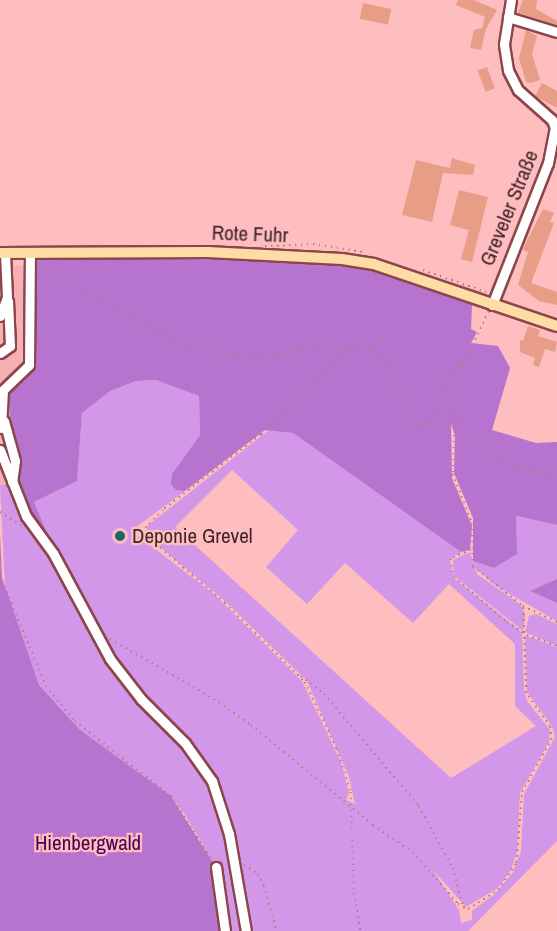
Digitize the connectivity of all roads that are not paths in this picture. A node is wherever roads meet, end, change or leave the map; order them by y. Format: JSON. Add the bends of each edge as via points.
{"nodes":[{"id":1,"x":509,"y":1,"type":"edge"},
{"id":2,"x":508,"y":17,"type":"junction"},
{"id":3,"x":557,"y":32,"type":"edge"},
{"id":4,"x":556,"y":128,"type":"edge"},
{"id":5,"x":2,"y":253,"type":"edge"},
{"id":6,"x":30,"y":253,"type":"junction"},
{"id":7,"x":5,"y":296,"type":"edge"},
{"id":8,"x":492,"y":305,"type":"junction"},
{"id":9,"x":0,"y":316,"type":"edge"},
{"id":10,"x":557,"y":326,"type":"edge"},
{"id":11,"x":0,"y":353,"type":"edge"},
{"id":12,"x":1,"y":425,"type":"edge"},
{"id":13,"x":0,"y":450,"type":"edge"},
{"id":14,"x":12,"y":482,"type":"junction"},
{"id":15,"x":216,"y":867,"type":"road end"},
{"id":16,"x":225,"y":931,"type":"edge"},
{"id":17,"x":246,"y":931,"type":"edge"}],
"edges":[{"from":1,"to":2,"type":"street","name":"Greveler Straße"},
{"from":2,"to":3,"type":"street"},
{"from":2,"to":4,"type":"street","name":"Greveler Straße","via":[[504,44],[513,81]]},
{"from":4,"to":8,"type":"street","name":"Greveler Straße","via":[[549,163]]},
{"from":5,"to":6,"type":"main road","name":"Rote Fuhr"},
{"from":5,"to":7,"type":"street"},
{"from":6,"to":8,"type":"main road","name":"Rote Fuhr","via":[[208,252],[342,259],[374,264]]},
{"from":6,"to":12,"type":"street","via":[[29,365],[3,390]]},
{"from":7,"to":9,"type":"street"},
{"from":7,"to":11,"type":"street","via":[[10,346]]},
{"from":8,"to":10,"type":"main road","name":"Rote Fuhr"},
{"from":12,"to":14,"type":"street","via":[[15,461]]},
{"from":13,"to":14,"type":"street"},
{"from":14,"to":17,"type":"street","via":[[26,516],[53,553],[110,659],[206,771],[223,810]]},
{"from":15,"to":16,"type":"street"}]}
